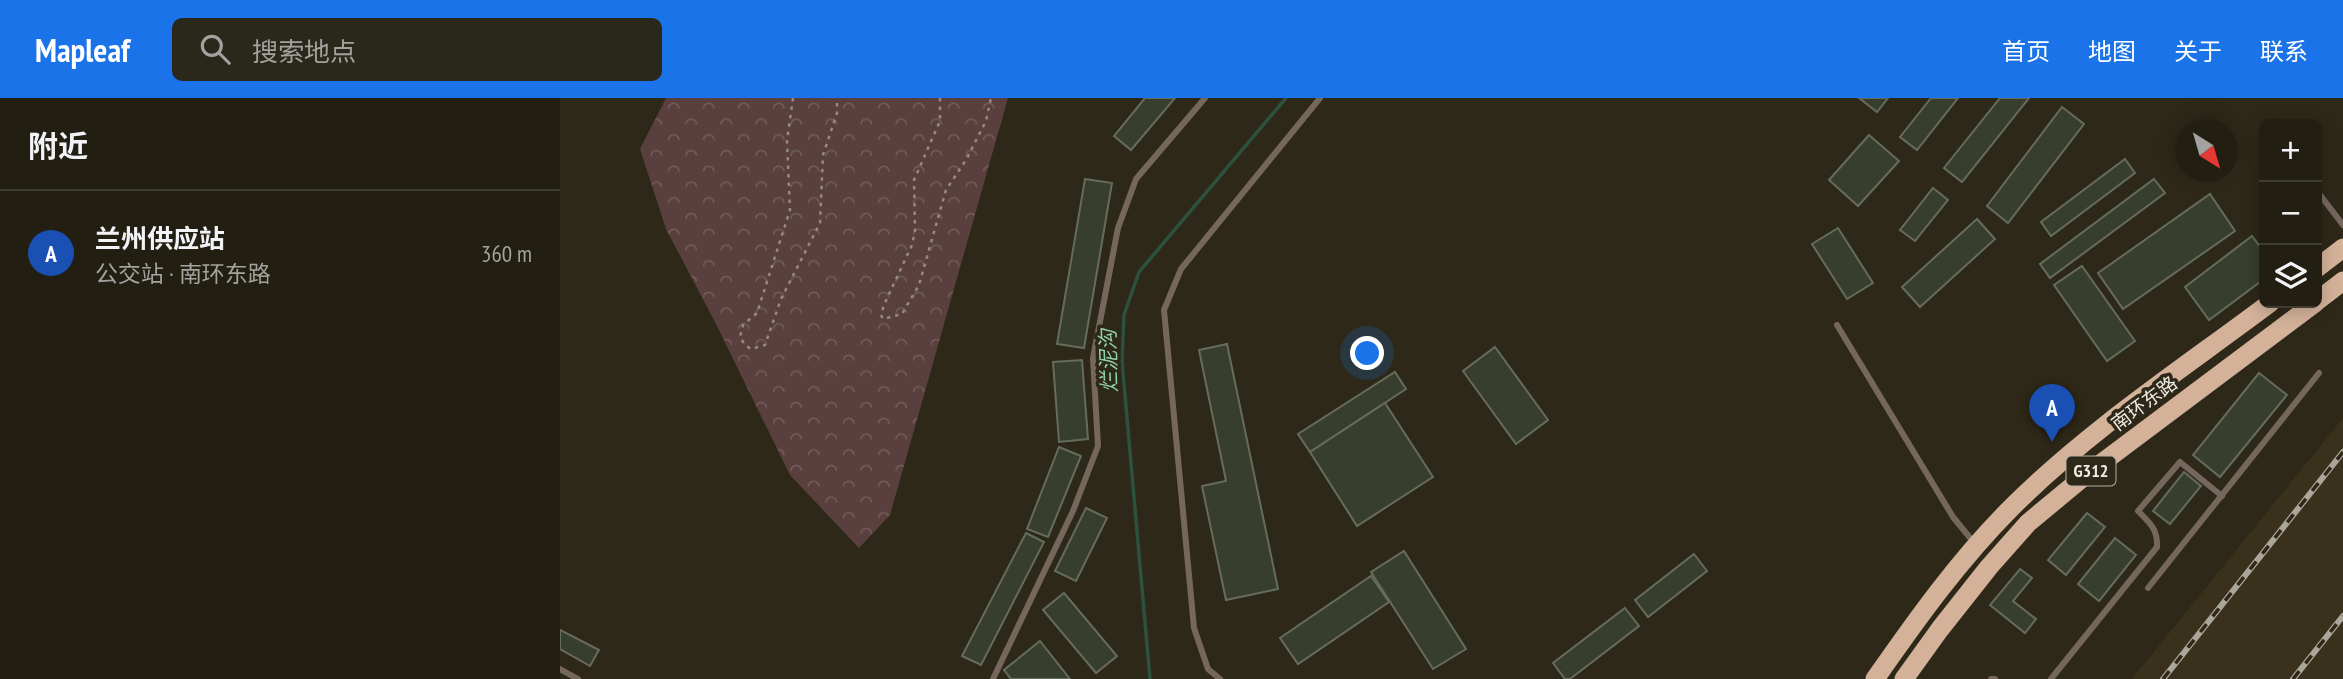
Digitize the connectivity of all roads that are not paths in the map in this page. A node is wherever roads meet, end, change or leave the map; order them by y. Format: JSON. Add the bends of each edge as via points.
{"nodes":[{"id":1,"x":1205,"y":98,"type":"edge"},
{"id":2,"x":1320,"y":98,"type":"edge"},
{"id":3,"x":2322,"y":198,"type":"edge"},
{"id":4,"x":2343,"y":225,"type":"edge"},
{"id":5,"x":2343,"y":248,"type":"edge"},
{"id":6,"x":2322,"y":264,"type":"edge"},
{"id":7,"x":2343,"y":281,"type":"edge"},
{"id":8,"x":2322,"y":297,"type":"edge"},
{"id":9,"x":2263,"y":308,"type":"edge"},
{"id":10,"x":2308,"y":308,"type":"edge"},
{"id":11,"x":1837,"y":325,"type":"dead end"},
{"id":12,"x":2319,"y":373,"type":"dead end"},
{"id":13,"x":2222,"y":496,"type":"junction"},
{"id":14,"x":1976,"y":545,"type":"junction"},
{"id":15,"x":2148,"y":588,"type":"dead end"},
{"id":16,"x":560,"y":669,"type":"edge"},
{"id":17,"x":578,"y":679,"type":"edge"},
{"id":18,"x":993,"y":679,"type":"edge"},
{"id":19,"x":1220,"y":679,"type":"edge"},
{"id":20,"x":1875,"y":679,"type":"edge"},
{"id":21,"x":1904,"y":679,"type":"edge"},
{"id":22,"x":2051,"y":679,"type":"edge"}],
"edges":[{"from":1,"to":18,"type":"lane","via":[[1136,180],[1118,228],[1093,358],[1098,446],[1073,511]]},
{"from":2,"to":19,"type":"lane","via":[[1181,269],[1164,310],[1194,628],[1208,669]]},
{"from":3,"to":4,"type":"lane"},
{"from":5,"to":6,"type":"highway"},
{"from":7,"to":8,"type":"highway","name":"南环东路","number":"G312"},
{"from":9,"to":14,"type":"highway","name":"南环东路","number":"G312","via":[[2071,453]]},
{"from":10,"to":21,"type":"highway","name":"南环东路","number":"G312","via":[[2028,523],[1972,587]]},
{"from":11,"to":14,"type":"lane","via":[[1953,517]]},
{"from":12,"to":13,"type":"lane"},
{"from":13,"to":15,"type":"lane"},
{"from":13,"to":22,"type":"lane","via":[[2179,462],[2137,511],[2154,526],[2157,547]]},
{"from":14,"to":20,"type":"highway","name":"南环东路","number":"G312","via":[[1924,608]]},
{"from":16,"to":17,"type":"lane"}]}
